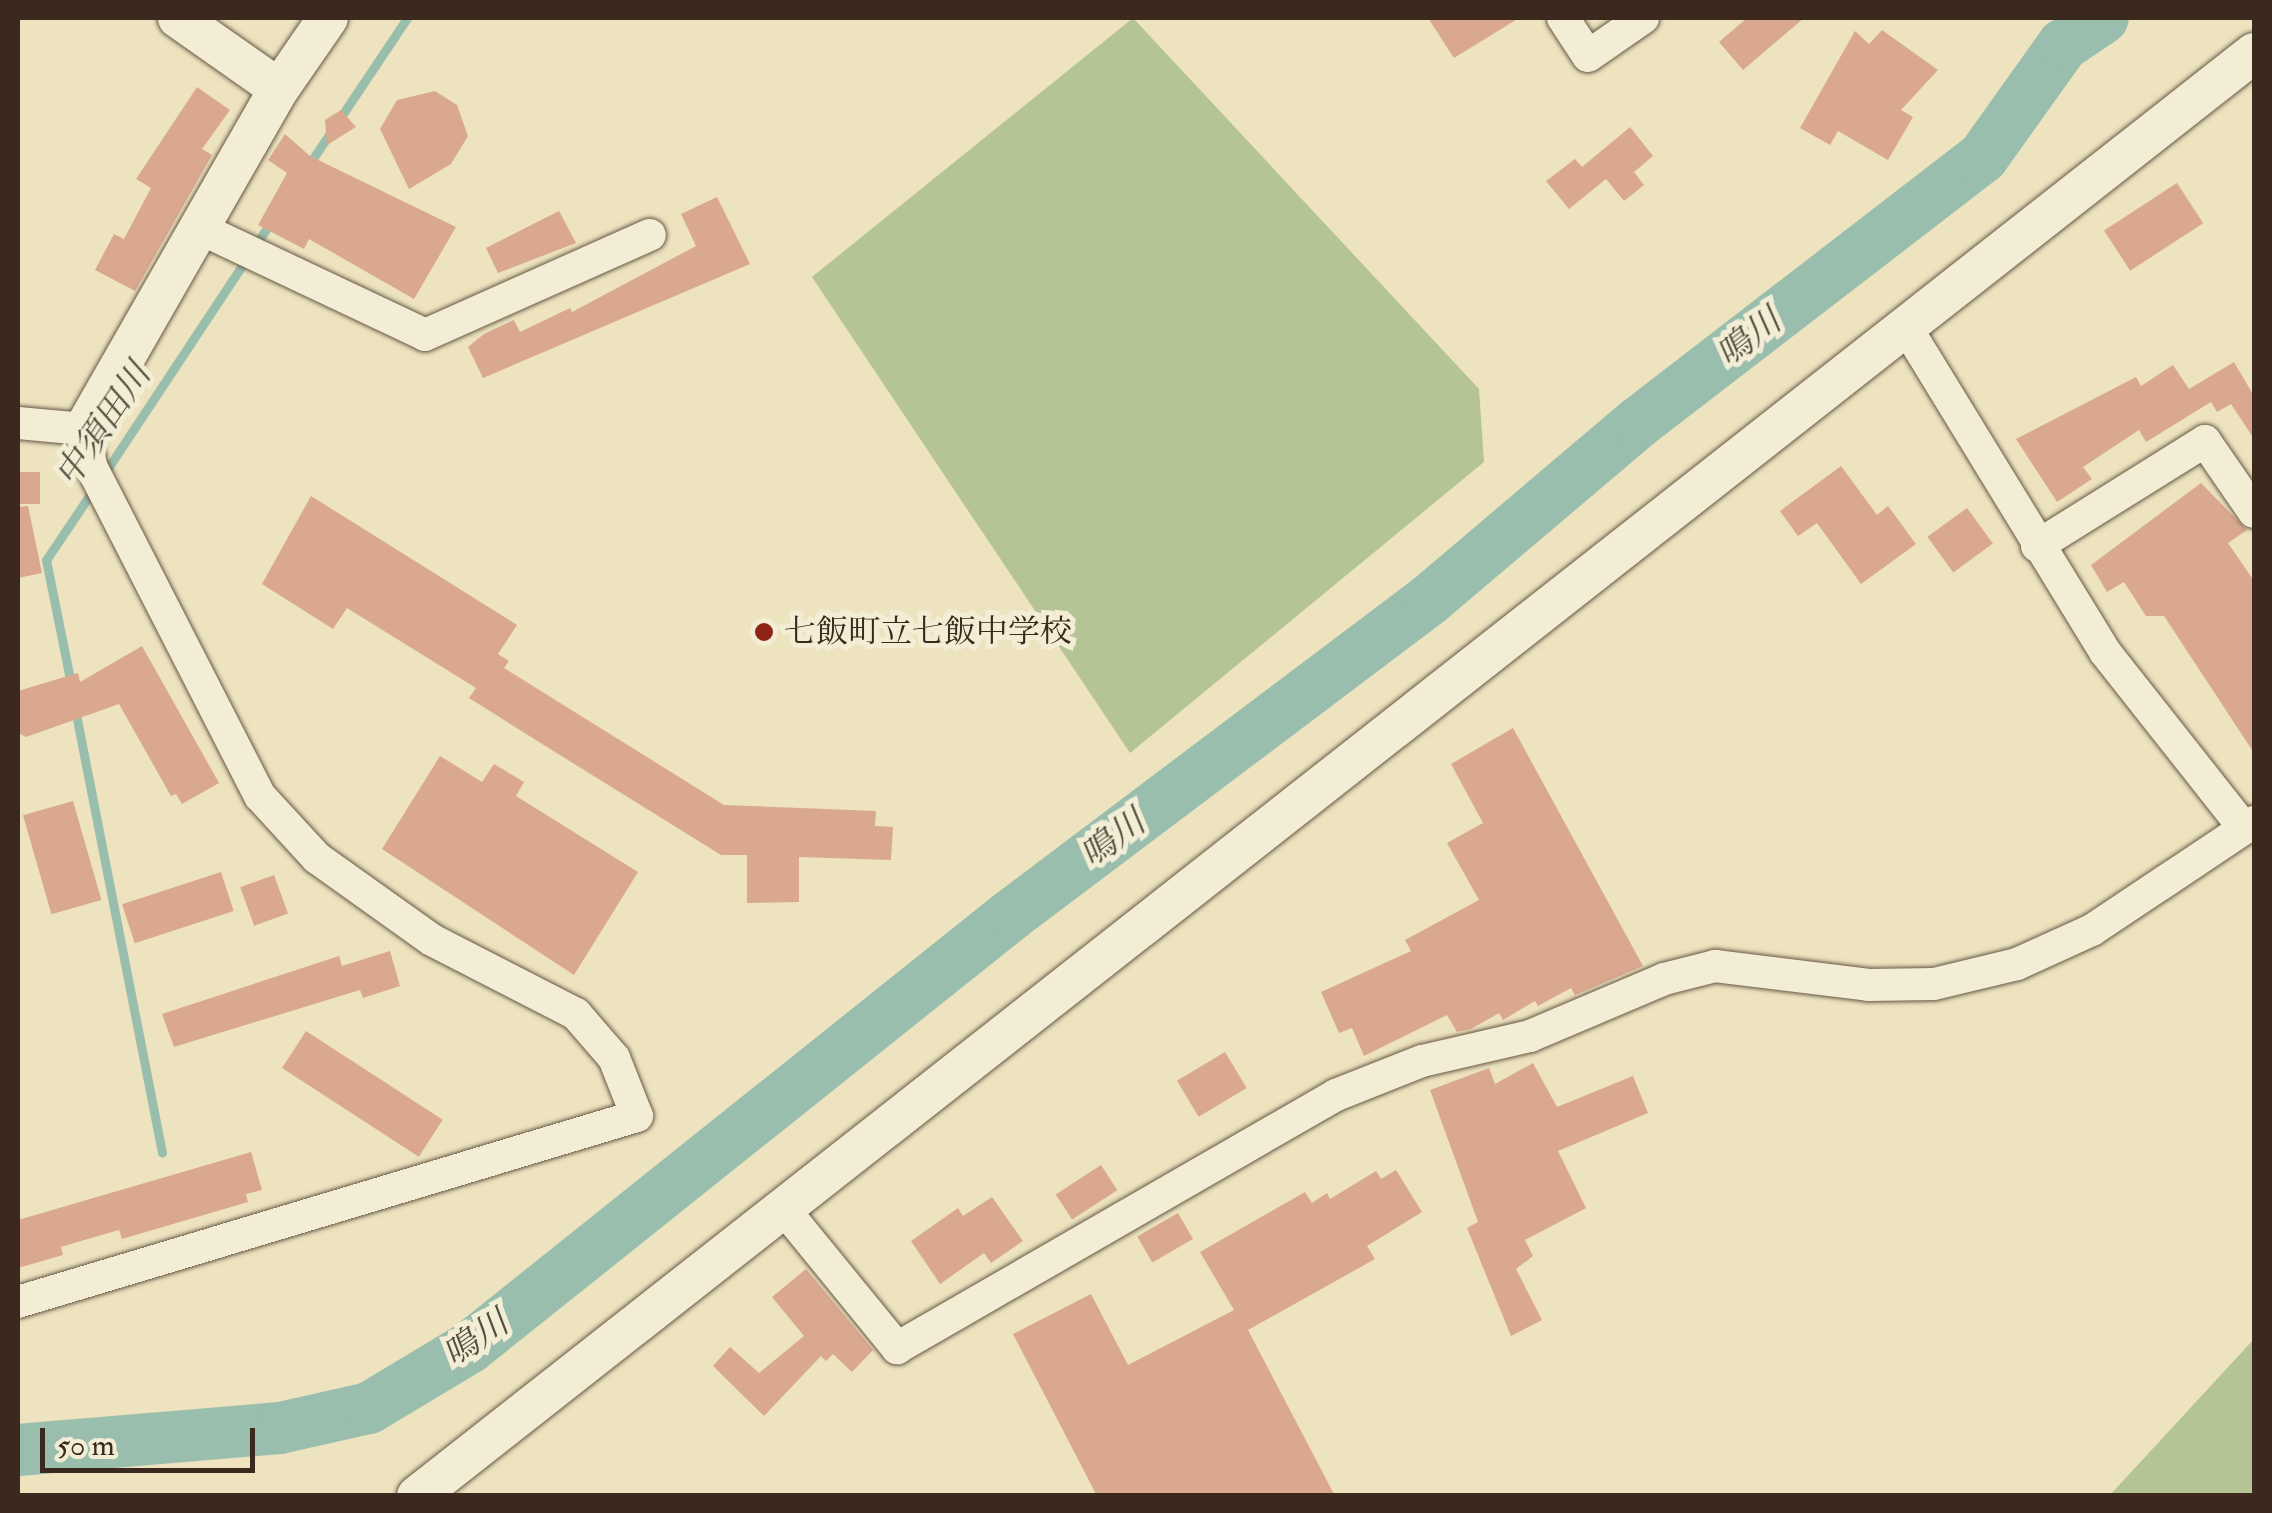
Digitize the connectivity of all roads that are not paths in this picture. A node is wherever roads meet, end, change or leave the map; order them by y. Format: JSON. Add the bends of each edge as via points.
{"nodes":[{"id":1,"x":178,"y":18,"type":"edge"},
{"id":2,"x":328,"y":18,"type":"edge"},
{"id":3,"x":1563,"y":18,"type":"edge"},
{"id":4,"x":1644,"y":18,"type":"edge"},
{"id":5,"x":2254,"y":52,"type":"edge"},
{"id":6,"x":279,"y":89,"type":"junction"},
{"id":7,"x":199,"y":228,"type":"junction"},
{"id":8,"x":650,"y":235,"type":"dead end"},
{"id":9,"x":1906,"y":327,"type":"junction"},
{"id":10,"x":18,"y":423,"type":"edge"},
{"id":11,"x":84,"y":430,"type":"junction"},
{"id":12,"x":2254,"y":512,"type":"edge"},
{"id":13,"x":2037,"y":546,"type":"junction"},
{"id":14,"x":2249,"y":824,"type":"edge"},
{"id":15,"x":782,"y":1208,"type":"junction"},
{"id":16,"x":18,"y":1302,"type":"edge"},
{"id":17,"x":416,"y":1496,"type":"edge"}],
"edges":[{"from":1,"to":6,"type":"street"},
{"from":2,"to":6,"type":"street"},
{"from":3,"to":4,"type":"street","via":[[1588,56]]},
{"from":5,"to":9,"type":"street"},
{"from":6,"to":7,"type":"street"},
{"from":7,"to":8,"type":"street","via":[[425,336]]},
{"from":7,"to":11,"type":"street"},
{"from":9,"to":13,"type":"street"},
{"from":9,"to":15,"type":"street"},
{"from":10,"to":11,"type":"street"},
{"from":11,"to":16,"type":"street","via":[[91,466],[260,796],[317,858],[432,940],[576,1014],[614,1058],[637,1116]]},
{"from":12,"to":13,"type":"street","via":[[2205,441]]},
{"from":13,"to":14,"type":"street","via":[[2105,652]]},
{"from":14,"to":15,"type":"street","via":[[2092,930],[2018,964],[1934,984],[1869,985],[1715,966],[1664,979],[1530,1036],[1422,1062],[1336,1095],[897,1348]]},
{"from":15,"to":17,"type":"street"}]}
